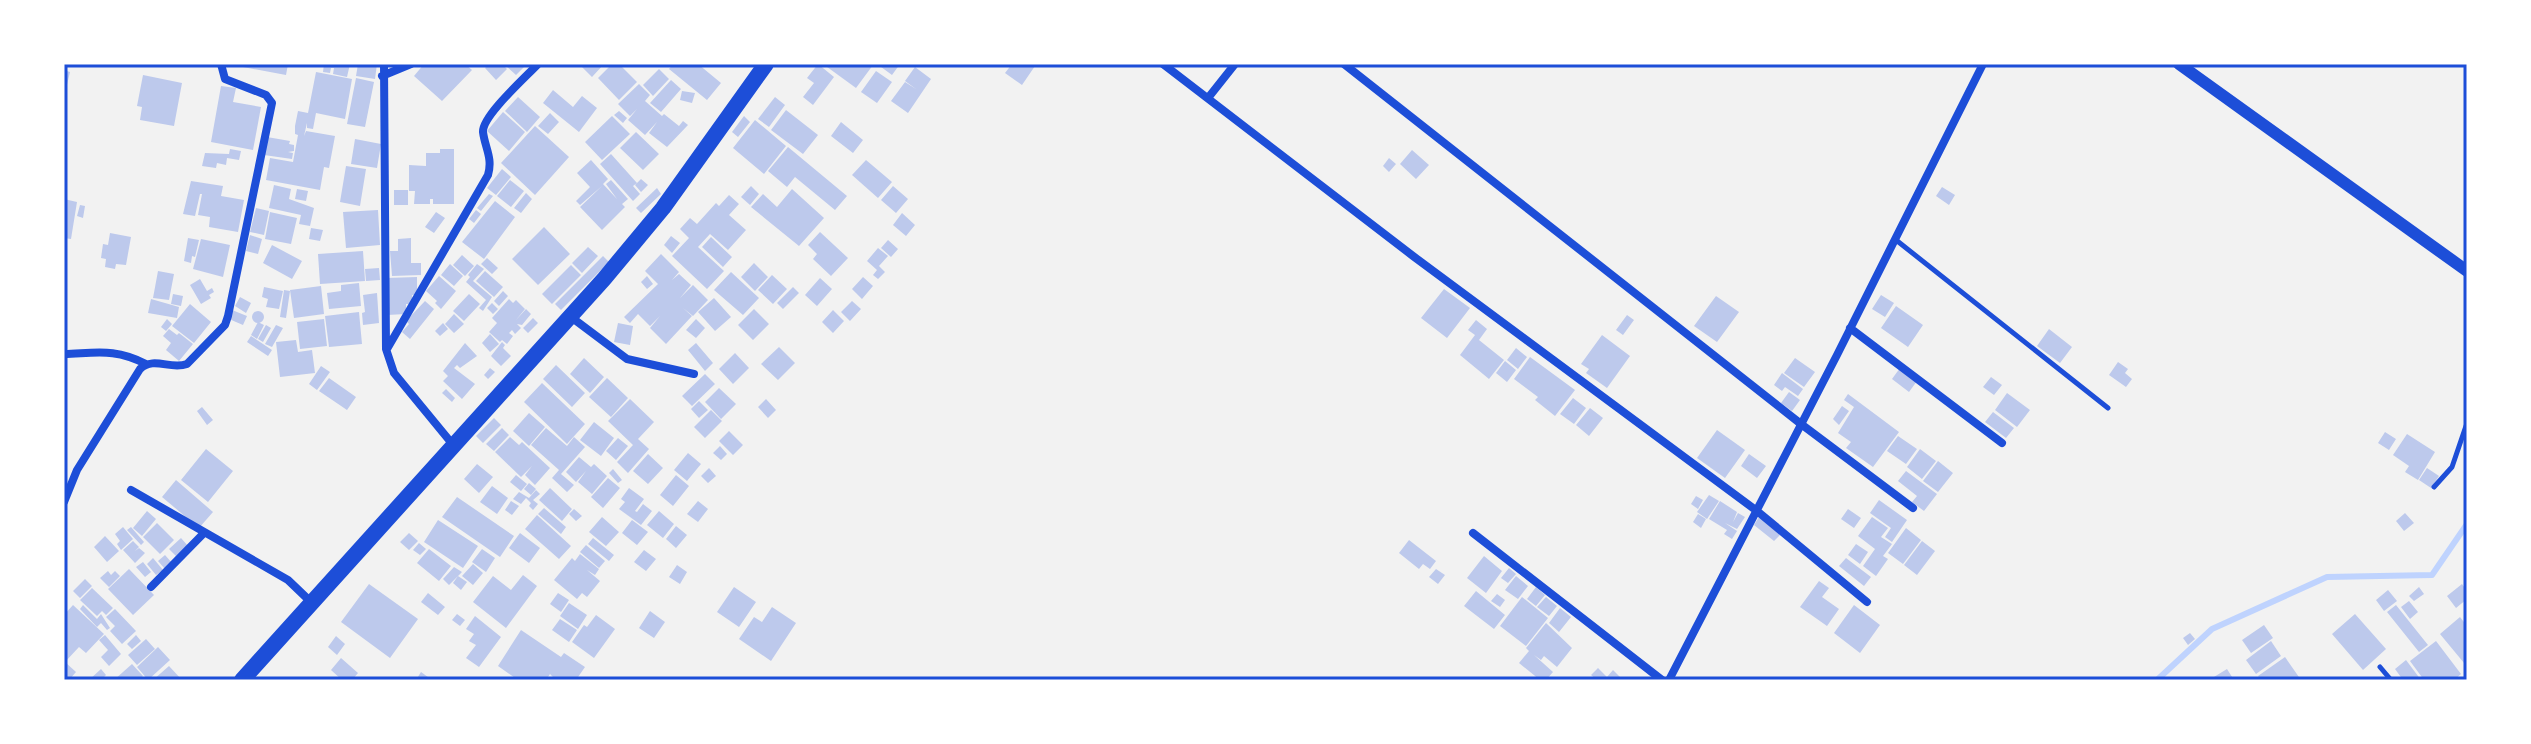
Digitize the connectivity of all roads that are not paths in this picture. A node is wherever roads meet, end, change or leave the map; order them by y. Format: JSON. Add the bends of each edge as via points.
{"nodes":[{"id":1,"x":221,"y":64,"type":"edge"},
{"id":2,"x":384,"y":64,"type":"edge"},
{"id":3,"x":411,"y":64,"type":"edge"},
{"id":4,"x":538,"y":64,"type":"edge"},
{"id":5,"x":766,"y":64,"type":"edge"},
{"id":6,"x":1163,"y":64,"type":"edge"},
{"id":7,"x":1235,"y":64,"type":"edge"},
{"id":8,"x":1344,"y":64,"type":"edge"},
{"id":9,"x":1983,"y":64,"type":"edge"},
{"id":10,"x":2179,"y":64,"type":"edge"},
{"id":11,"x":382,"y":76,"type":"junction"},
{"id":12,"x":1208,"y":98,"type":"junction"},
{"id":13,"x":1895,"y":239,"type":"junction"},
{"id":14,"x":2467,"y":271,"type":"edge"},
{"id":15,"x":571,"y":317,"type":"junction"},
{"id":16,"x":1850,"y":328,"type":"junction"},
{"id":17,"x":386,"y":349,"type":"junction"},
{"id":18,"x":64,"y":354,"type":"edge"},
{"id":19,"x":146,"y":364,"type":"junction"},
{"id":20,"x":694,"y":374,"type":"dead end"},
{"id":21,"x":2108,"y":408,"type":"dead end"},
{"id":22,"x":2467,"y":423,"type":"edge"},
{"id":23,"x":1801,"y":424,"type":"junction"},
{"id":24,"x":2002,"y":443,"type":"dead end"},
{"id":25,"x":454,"y":446,"type":"junction"},
{"id":26,"x":2434,"y":487,"type":"dead end"},
{"id":27,"x":131,"y":490,"type":"dead end"},
{"id":28,"x":64,"y":502,"type":"edge"},
{"id":29,"x":1913,"y":508,"type":"dead end"},
{"id":30,"x":1757,"y":511,"type":"junction"},
{"id":31,"x":204,"y":533,"type":"junction"},
{"id":32,"x":1473,"y":533,"type":"dead end"},
{"id":33,"x":151,"y":587,"type":"dead end"},
{"id":34,"x":1867,"y":602,"type":"dead end"},
{"id":35,"x":312,"y":603,"type":"junction"},
{"id":36,"x":2380,"y":667,"type":"dead end"},
{"id":37,"x":242,"y":680,"type":"edge"},
{"id":38,"x":1662,"y":680,"type":"edge"},
{"id":39,"x":1669,"y":680,"type":"edge"},
{"id":40,"x":2391,"y":680,"type":"edge"}],
"edges":[{"from":1,"to":19,"type":"street","via":[[225,79],[266,95],[272,103],[225,325],[187,364]]},
{"from":2,"to":11,"type":"street"},
{"from":3,"to":11,"type":"street"},
{"from":4,"to":17,"type":"street","via":[[485,120],[488,175]]},
{"from":5,"to":15,"type":"highway","via":[[663,208]]},
{"from":6,"to":12,"type":"street"},
{"from":7,"to":12,"type":"street"},
{"from":8,"to":23,"type":"street"},
{"from":9,"to":13,"type":"street"},
{"from":10,"to":14,"type":"street"},
{"from":11,"to":17,"type":"street"},
{"from":12,"to":30,"type":"street"},
{"from":13,"to":16,"type":"street"},
{"from":13,"to":21,"type":"lane"},
{"from":15,"to":20,"type":"street","via":[[627,359]]},
{"from":15,"to":25,"type":"highway"},
{"from":16,"to":23,"type":"street"},
{"from":16,"to":24,"type":"street"},
{"from":17,"to":25,"type":"street","via":[[394,373]]},
{"from":18,"to":19,"type":"street","via":[[115,352]]},
{"from":19,"to":28,"type":"street","via":[[77,470]]},
{"from":22,"to":26,"type":"lane","via":[[2452,467]]},
{"from":23,"to":29,"type":"street"},
{"from":23,"to":30,"type":"street"},
{"from":25,"to":35,"type":"highway"},
{"from":27,"to":31,"type":"street"},
{"from":30,"to":34,"type":"street"},
{"from":30,"to":39,"type":"street"},
{"from":31,"to":33,"type":"street"},
{"from":31,"to":35,"type":"street","via":[[288,580]]},
{"from":32,"to":38,"type":"street"},
{"from":35,"to":37,"type":"highway"},
{"from":36,"to":40,"type":"lane"}]}
